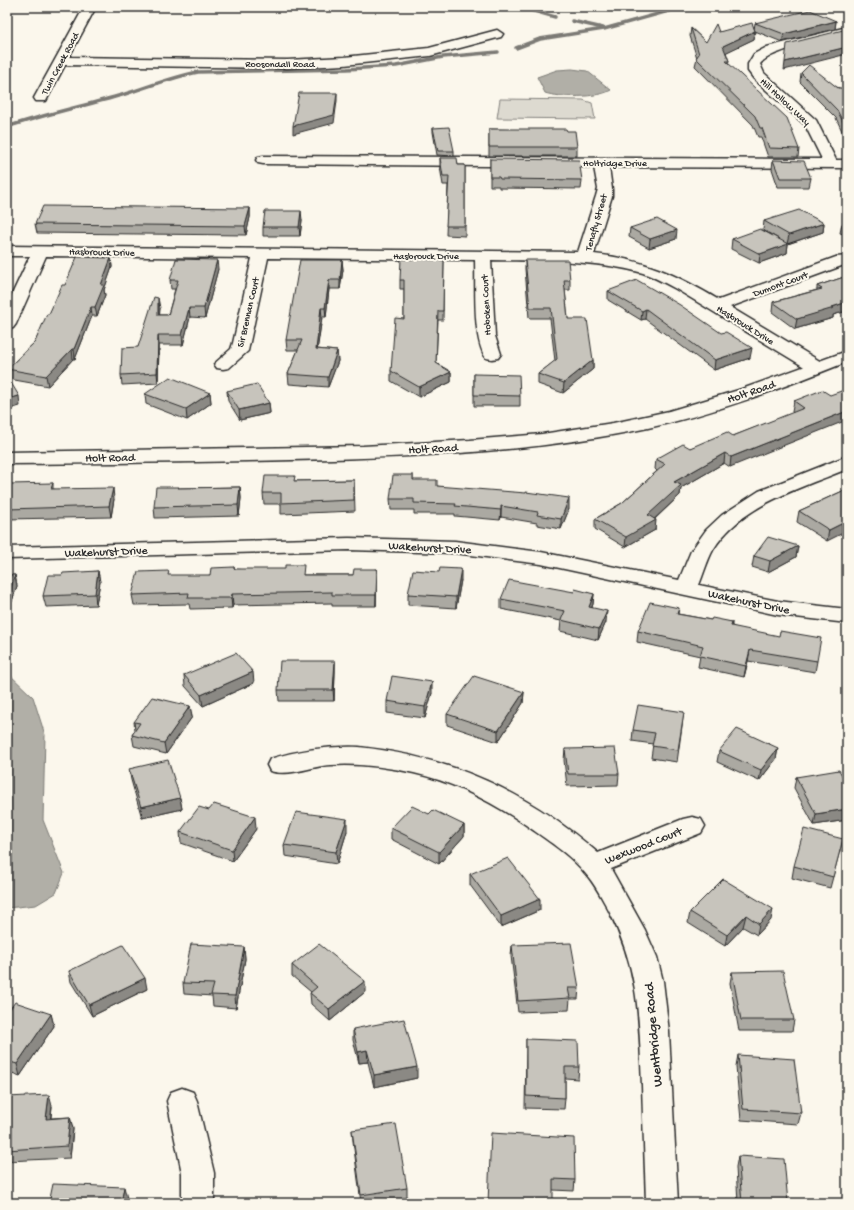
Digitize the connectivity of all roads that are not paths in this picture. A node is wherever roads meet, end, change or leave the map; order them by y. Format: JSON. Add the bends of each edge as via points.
{"nodes":[{"id":1,"x":90,"y":7,"type":"edge"},
{"id":2,"x":847,"y":30,"type":"edge"},
{"id":3,"x":497,"y":34,"type":"dead end"},
{"id":4,"x":60,"y":60,"type":"junction"},
{"id":5,"x":41,"y":98,"type":"dead end"},
{"id":6,"x":263,"y":160,"type":"dead end"},
{"id":7,"x":601,"y":162,"type":"junction"},
{"id":8,"x":830,"y":164,"type":"junction"},
{"id":9,"x":847,"y":164,"type":"edge"},
{"id":10,"x":7,"y":251,"type":"edge"},
{"id":11,"x":40,"y":251,"type":"junction"},
{"id":12,"x":261,"y":253,"type":"junction"},
{"id":13,"x":483,"y":255,"type":"junction"},
{"id":14,"x":585,"y":257,"type":"junction"},
{"id":15,"x":842,"y":260,"type":"dead end"},
{"id":16,"x":718,"y":306,"type":"junction"},
{"id":17,"x":7,"y":324,"type":"edge"},
{"id":18,"x":492,"y":354,"type":"dead end"},
{"id":19,"x":847,"y":356,"type":"edge"},
{"id":20,"x":223,"y":364,"type":"dead end"},
{"id":21,"x":817,"y":367,"type":"junction"},
{"id":22,"x":7,"y":458,"type":"edge"},
{"id":23,"x":847,"y":462,"type":"edge"},
{"id":24,"x":7,"y":553,"type":"edge"},
{"id":25,"x":687,"y":588,"type":"junction"},
{"id":26,"x":847,"y":616,"type":"edge"},
{"id":27,"x":279,"y":765,"type":"dead end"},
{"id":28,"x":692,"y":826,"type":"dead end"},
{"id":29,"x":594,"y":865,"type":"junction"},
{"id":30,"x":182,"y":1101,"type":"dead end"},
{"id":31,"x":198,"y":1203,"type":"edge"},
{"id":32,"x":662,"y":1203,"type":"edge"}],
"edges":[{"from":1,"to":4,"type":"street","name":"Twin Creek Road"},
{"from":2,"to":8,"type":"street","name":"Hill Hollow Way","via":[[770,50],[759,57],[754,67],[759,76],[811,123]]},
{"from":3,"to":4,"type":"street","name":"Roosondall Road","via":[[430,52],[344,61],[287,64]]},
{"from":4,"to":5,"type":"street","name":"Twin Creek Road"},
{"from":6,"to":7,"type":"street","name":"Holtridge Drive"},
{"from":7,"to":8,"type":"street","name":"Holtridge Drive"},
{"from":7,"to":14,"type":"street","name":"Tenafly Street","via":[[604,196]]},
{"from":8,"to":9,"type":"street","name":"Holtridge Drive"},
{"from":10,"to":11,"type":"street","name":"Hasbrouck Drive"},
{"from":11,"to":12,"type":"street","name":"Hasbrouck Drive"},
{"from":11,"to":17,"type":"street"},
{"from":12,"to":13,"type":"street","name":"Hasbrouck Drive"},
{"from":12,"to":20,"type":"street","name":"Sir Brennan Court","via":[[242,343],[238,351]]},
{"from":13,"to":14,"type":"street","name":"Hasbrouck Drive"},
{"from":13,"to":18,"type":"street","name":"Hoboken Court","via":[[486,336]]},
{"from":14,"to":16,"type":"street","name":"Hasbrouck Drive","via":[[650,270]]},
{"from":15,"to":16,"type":"street","name":"Dumont Court"},
{"from":16,"to":21,"type":"street","name":"Hasbrouck Drive"},
{"from":19,"to":21,"type":"street","name":"Holt Road"},
{"from":21,"to":22,"type":"street","name":"Holt Road","via":[[757,390],[677,415],[619,428],[549,439],[443,448],[257,456]]},
{"from":23,"to":25,"type":"street","via":[[762,497],[739,512],[722,526],[702,550]]},
{"from":24,"to":25,"type":"street","name":"Wakehurst Drive","via":[[349,544],[455,547],[541,558]]},
{"from":25,"to":26,"type":"street","name":"Wakehurst Drive","via":[[778,608]]},
{"from":27,"to":29,"type":"street","name":"Wentbridge Road","via":[[320,756],[359,756],[419,765],[439,771],[488,790],[518,806]]},
{"from":28,"to":29,"type":"street","name":"Wexwood Court"},
{"from":29,"to":32,"type":"street","name":"Wentbridge Road","via":[[635,937],[646,969],[654,1034]]},
{"from":30,"to":31,"type":"street","via":[[198,1173]]}]}
